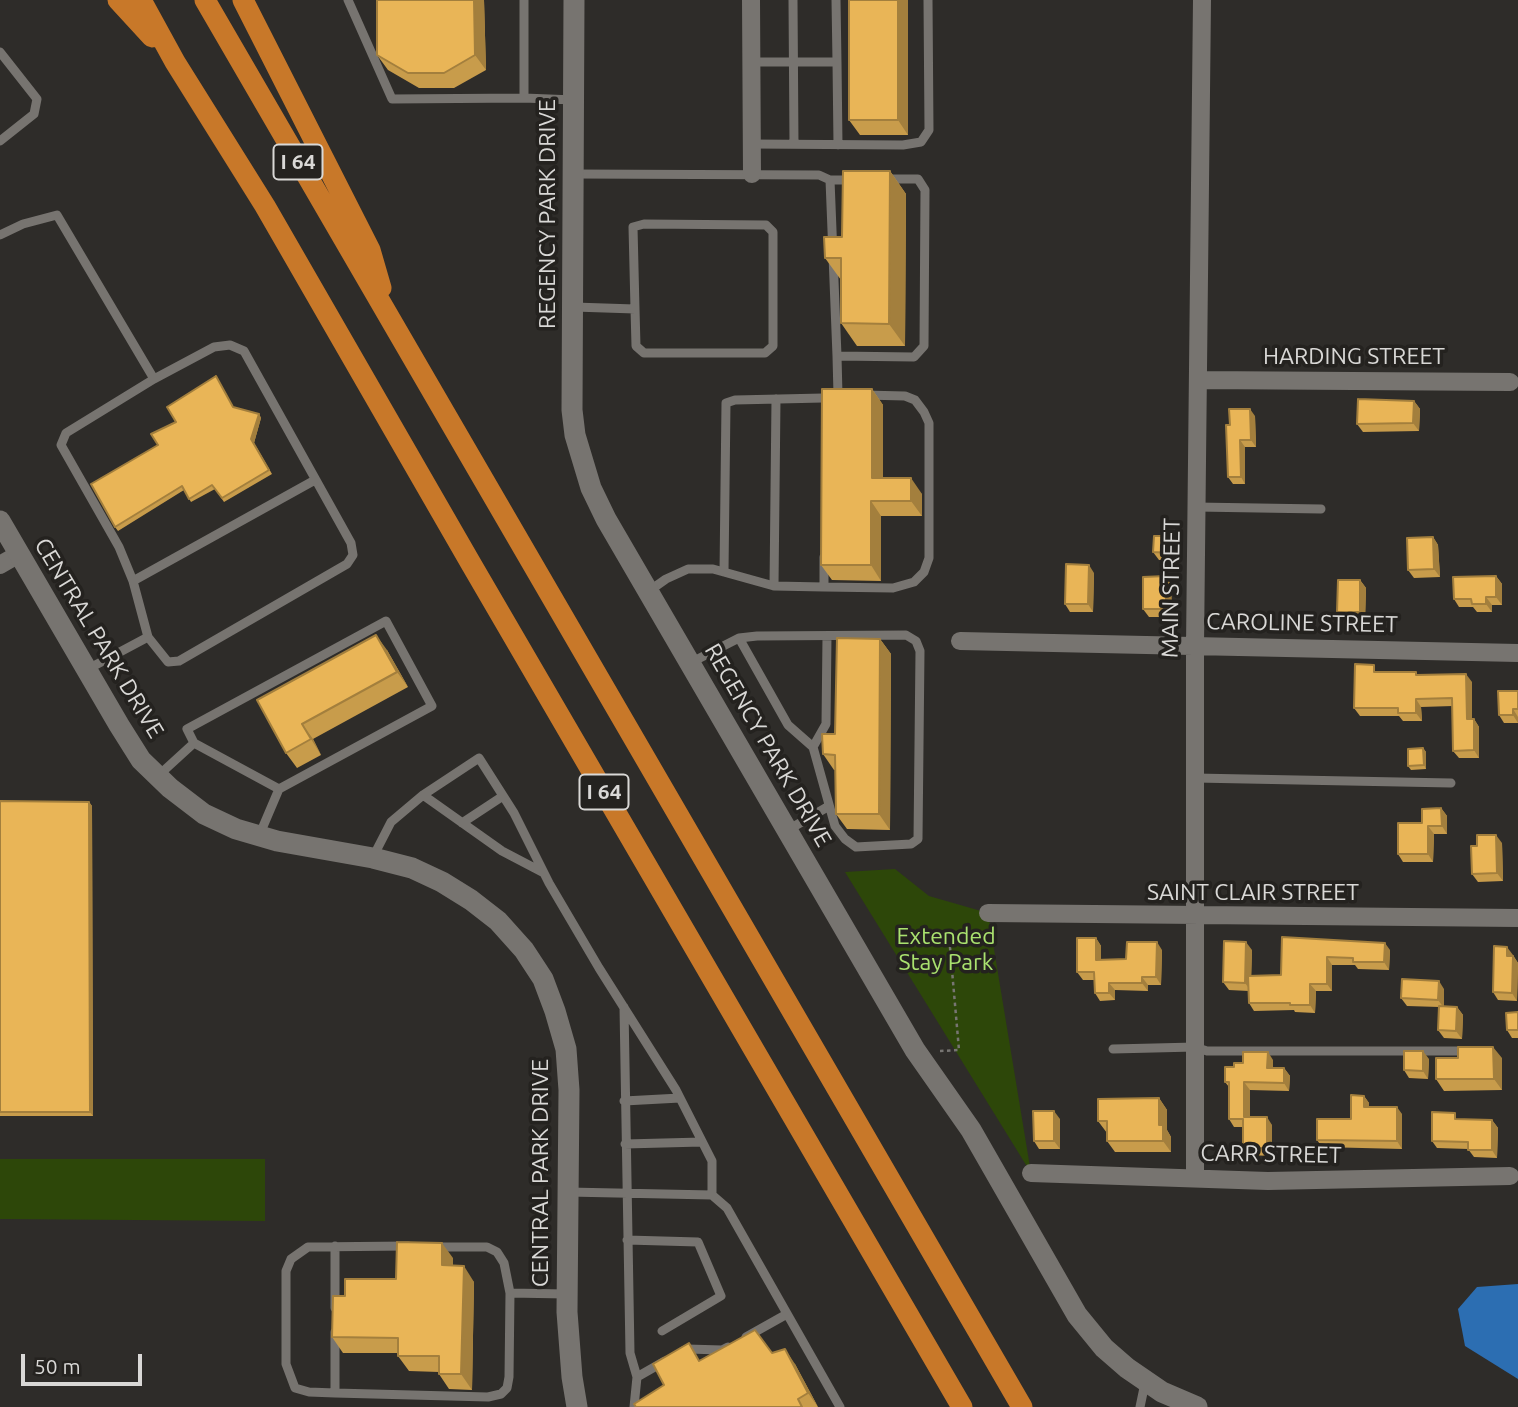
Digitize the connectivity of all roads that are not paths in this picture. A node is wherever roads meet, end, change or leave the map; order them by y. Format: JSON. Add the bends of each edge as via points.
{"nodes":[{"id":1,"x":118,"y":0,"type":"edge"},
{"id":2,"x":141,"y":0,"type":"edge"},
{"id":3,"x":205,"y":0,"type":"edge"},
{"id":4,"x":243,"y":0,"type":"edge"},
{"id":5,"x":348,"y":0,"type":"edge"},
{"id":6,"x":524,"y":0,"type":"edge"},
{"id":7,"x":574,"y":0,"type":"edge"},
{"id":8,"x":751,"y":0,"type":"edge"},
{"id":9,"x":793,"y":0,"type":"edge"},
{"id":10,"x":836,"y":0,"type":"edge"},
{"id":11,"x":928,"y":0,"type":"edge"},
{"id":12,"x":1202,"y":0,"type":"edge"},
{"id":13,"x":0,"y":52,"type":"edge"},
{"id":14,"x":175,"y":62,"type":"junction"},
{"id":15,"x":751,"y":62,"type":"junction"},
{"id":16,"x":793,"y":62,"type":"junction"},
{"id":17,"x":837,"y":62,"type":"junction"},
{"id":18,"x":524,"y":98,"type":"junction"},
{"id":19,"x":574,"y":100,"type":"junction"},
{"id":20,"x":0,"y":141,"type":"edge"},
{"id":21,"x":751,"y":144,"type":"junction"},
{"id":22,"x":794,"y":144,"type":"junction"},
{"id":23,"x":838,"y":145,"type":"junction"},
{"id":24,"x":574,"y":174,"type":"junction"},
{"id":25,"x":752,"y":174,"type":"junction"},
{"id":26,"x":830,"y":180,"type":"junction"},
{"id":27,"x":867,"y":180,"type":"edge"},
{"id":28,"x":880,"y":180,"type":"edge"},
{"id":29,"x":0,"y":235,"type":"edge"},
{"id":30,"x":572,"y":307,"type":"junction"},
{"id":31,"x":635,"y":309,"type":"junction"},
{"id":32,"x":392,"y":324,"type":"junction"},
{"id":33,"x":837,"y":356,"type":"junction"},
{"id":34,"x":154,"y":379,"type":"junction"},
{"id":35,"x":1198,"y":380,"type":"junction"},
{"id":36,"x":1510,"y":382,"type":"dead end"},
{"id":37,"x":848,"y":395,"type":"junction"},
{"id":38,"x":822,"y":398,"type":"junction"},
{"id":39,"x":776,"y":399,"type":"junction"},
{"id":40,"x":823,"y":412,"type":"edge"},
{"id":41,"x":315,"y":480,"type":"junction"},
{"id":42,"x":1196,"y":507,"type":"junction"},
{"id":43,"x":1321,"y":509,"type":"dead end"},
{"id":44,"x":0,"y":521,"type":"edge"},
{"id":45,"x":824,"y":551,"type":"edge"},
{"id":46,"x":19,"y":554,"type":"junction"},
{"id":47,"x":0,"y":565,"type":"edge"},
{"id":48,"x":724,"y":572,"type":"junction"},
{"id":49,"x":134,"y":582,"type":"junction"},
{"id":50,"x":774,"y":586,"type":"junction"},
{"id":51,"x":824,"y":587,"type":"junction"},
{"id":52,"x":649,"y":591,"type":"junction"},
{"id":53,"x":827,"y":636,"type":"junction"},
{"id":54,"x":148,"y":637,"type":"junction"},
{"id":55,"x":738,"y":638,"type":"junction"},
{"id":56,"x":960,"y":641,"type":"dead end"},
{"id":57,"x":1195,"y":646,"type":"junction"},
{"id":58,"x":1518,"y":653,"type":"edge"},
{"id":59,"x":690,"y":663,"type":"junction"},
{"id":60,"x":87,"y":670,"type":"junction"},
{"id":61,"x":194,"y":743,"type":"junction"},
{"id":62,"x":813,"y":747,"type":"junction"},
{"id":63,"x":158,"y":776,"type":"junction"},
{"id":64,"x":1195,"y":778,"type":"junction"},
{"id":65,"x":1451,"y":783,"type":"dead end"},
{"id":66,"x":279,"y":789,"type":"junction"},
{"id":67,"x":423,"y":795,"type":"junction"},
{"id":68,"x":503,"y":796,"type":"junction"},
{"id":69,"x":829,"y":806,"type":"junction"},
{"id":70,"x":462,"y":823,"type":"junction"},
{"id":71,"x":788,"y":830,"type":"junction"},
{"id":72,"x":259,"y":836,"type":"junction"},
{"id":73,"x":373,"y":858,"type":"junction"},
{"id":74,"x":544,"y":873,"type":"junction"},
{"id":75,"x":988,"y":913,"type":"dead end"},
{"id":76,"x":1195,"y":916,"type":"junction"},
{"id":77,"x":1518,"y":918,"type":"edge"},
{"id":78,"x":624,"y":1007,"type":"junction"},
{"id":79,"x":1195,"y":1047,"type":"junction"},
{"id":80,"x":1113,"y":1049,"type":"dead end"},
{"id":81,"x":1474,"y":1051,"type":"edge"},
{"id":82,"x":680,"y":1098,"type":"junction"},
{"id":83,"x":624,"y":1101,"type":"junction"},
{"id":84,"x":702,"y":1142,"type":"junction"},
{"id":85,"x":625,"y":1144,"type":"junction"},
{"id":86,"x":1031,"y":1173,"type":"dead end"},
{"id":87,"x":1510,"y":1176,"type":"dead end"},
{"id":88,"x":1195,"y":1177,"type":"junction"},
{"id":89,"x":568,"y":1192,"type":"junction"},
{"id":90,"x":626,"y":1194,"type":"junction"},
{"id":91,"x":712,"y":1195,"type":"junction"},
{"id":92,"x":627,"y":1240,"type":"junction"},
{"id":93,"x":335,"y":1246,"type":"junction"},
{"id":94,"x":510,"y":1293,"type":"junction"},
{"id":95,"x":567,"y":1294,"type":"junction"},
{"id":96,"x":335,"y":1313,"type":"edge"},
{"id":97,"x":787,"y":1314,"type":"junction"},
{"id":98,"x":335,"y":1326,"type":"edge"},
{"id":99,"x":662,"y":1331,"type":"dead end"},
{"id":100,"x":637,"y":1377,"type":"junction"},
{"id":101,"x":1146,"y":1381,"type":"junction"},
{"id":102,"x":335,"y":1393,"type":"junction"},
{"id":103,"x":577,"y":1407,"type":"edge"},
{"id":104,"x":634,"y":1407,"type":"edge"},
{"id":105,"x":840,"y":1407,"type":"edge"},
{"id":106,"x":962,"y":1407,"type":"edge"},
{"id":107,"x":1022,"y":1407,"type":"edge"},
{"id":108,"x":1140,"y":1407,"type":"edge"},
{"id":109,"x":1197,"y":1407,"type":"edge"}],
"edges":[{"from":1,"to":14,"type":"highway"},
{"from":2,"to":14,"type":"highway","number":"I 64"},
{"from":3,"to":32,"type":"highway","number":"I 64"},
{"from":4,"to":32,"type":"highway","via":[[370,250]]},
{"from":5,"to":18,"type":"lane","via":[[392,99]]},
{"from":6,"to":18,"type":"lane"},
{"from":7,"to":19,"type":"street","name":"REGENCY PARK DRIVE"},
{"from":8,"to":15,"type":"street"},
{"from":9,"to":16,"type":"lane"},
{"from":10,"to":17,"type":"lane"},
{"from":11,"to":23,"type":"lane","via":[[929,130],[921,142],[903,145]]},
{"from":12,"to":35,"type":"street","name":"MAIN STREET"},
{"from":13,"to":20,"type":"lane","via":[[37,99],[34,114]]},
{"from":14,"to":106,"type":"highway","number":"I 64","via":[[265,206]]},
{"from":15,"to":16,"type":"lane"},
{"from":15,"to":21,"type":"street"},
{"from":16,"to":17,"type":"lane"},
{"from":16,"to":22,"type":"lane"},
{"from":17,"to":23,"type":"lane"},
{"from":18,"to":19,"type":"lane"},
{"from":19,"to":24,"type":"street","name":"REGENCY PARK DRIVE"},
{"from":21,"to":22,"type":"lane"},
{"from":21,"to":25,"type":"street"},
{"from":22,"to":23,"type":"lane"},
{"from":24,"to":25,"type":"lane"},
{"from":24,"to":30,"type":"street","name":"REGENCY PARK DRIVE"},
{"from":25,"to":26,"type":"lane","via":[[819,175]]},
{"from":26,"to":27,"type":"lane"},
{"from":26,"to":33,"type":"lane"},
{"from":28,"to":33,"type":"lane","via":[[918,179],[925,190],[924,346],[914,357]]},
{"from":29,"to":34,"type":"lane","via":[[57,215]]},
{"from":30,"to":31,"type":"lane"},
{"from":30,"to":52,"type":"street","name":"REGENCY PARK DRIVE","via":[[572,410],[580,453],[606,519]]},
{"from":31,"to":31,"type":"lane","via":[[634,227],[766,225],[773,232],[773,346],[765,353],[643,353],[636,346]]},
{"from":32,"to":107,"type":"highway","number":"I 64"},
{"from":33,"to":37,"type":"lane"},
{"from":34,"to":41,"type":"lane","via":[[214,347],[230,345],[244,351]]},
{"from":34,"to":49,"type":"lane","via":[[66,433],[61,445]]},
{"from":35,"to":36,"type":"street","name":"HARDING STREET"},
{"from":35,"to":42,"type":"street","name":"MAIN STREET"},
{"from":37,"to":38,"type":"lane"},
{"from":37,"to":51,"type":"lane","via":[[905,396],[915,400],[929,423],[929,558],[914,582],[893,588]]},
{"from":38,"to":39,"type":"lane"},
{"from":38,"to":40,"type":"lane"},
{"from":39,"to":48,"type":"lane","via":[[726,403]]},
{"from":39,"to":50,"type":"lane"},
{"from":41,"to":49,"type":"lane"},
{"from":41,"to":54,"type":"lane","via":[[351,543],[353,555],[346,564],[179,661],[168,662]]},
{"from":42,"to":43,"type":"lane"},
{"from":42,"to":57,"type":"street","name":"MAIN STREET"},
{"from":44,"to":46,"type":"street","name":"CENTRAL PARK DRIVE"},
{"from":45,"to":51,"type":"lane"},
{"from":46,"to":47,"type":"street"},
{"from":46,"to":60,"type":"street","name":"CENTRAL PARK DRIVE"},
{"from":48,"to":50,"type":"lane"},
{"from":48,"to":52,"type":"lane","via":[[688,569]]},
{"from":49,"to":54,"type":"lane"},
{"from":50,"to":51,"type":"lane"},
{"from":52,"to":59,"type":"street","name":"REGENCY PARK DRIVE"},
{"from":53,"to":55,"type":"lane"},
{"from":53,"to":62,"type":"lane","via":[[826,724]]},
{"from":53,"to":69,"type":"lane","via":[[906,635],[916,641],[920,651],[918,839],[911,844],[856,847],[835,825]]},
{"from":54,"to":60,"type":"lane"},
{"from":55,"to":59,"type":"lane"},
{"from":55,"to":62,"type":"lane","via":[[788,725]]},
{"from":56,"to":57,"type":"street","name":"CAROLINE STREET"},
{"from":57,"to":58,"type":"street","name":"CAROLINE STREET"},
{"from":57,"to":64,"type":"street","name":"MAIN STREET"},
{"from":59,"to":71,"type":"street","name":"REGENCY PARK DRIVE"},
{"from":60,"to":63,"type":"street","name":"CENTRAL PARK DRIVE","via":[[141,760]]},
{"from":61,"to":63,"type":"lane"},
{"from":61,"to":66,"type":"lane"},
{"from":61,"to":66,"type":"lane","via":[[187,729],[386,621],[432,706]]},
{"from":62,"to":69,"type":"lane"},
{"from":63,"to":72,"type":"street","name":"CENTRAL PARK DRIVE","via":[[204,814]]},
{"from":64,"to":65,"type":"lane"},
{"from":64,"to":76,"type":"street","name":"MAIN STREET"},
{"from":66,"to":72,"type":"lane"},
{"from":67,"to":68,"type":"lane","via":[[479,758]]},
{"from":67,"to":70,"type":"lane"},
{"from":67,"to":73,"type":"lane","via":[[391,822]]},
{"from":68,"to":70,"type":"lane"},
{"from":68,"to":74,"type":"lane"},
{"from":69,"to":71,"type":"lane"},
{"from":70,"to":74,"type":"lane"},
{"from":71,"to":101,"type":"street","name":"REGENCY PARK DRIVE","via":[[915,1050],[971,1130],[1077,1315],[1104,1348]]},
{"from":72,"to":73,"type":"street","name":"CENTRAL PARK DRIVE"},
{"from":73,"to":89,"type":"street","name":"CENTRAL PARK DRIVE","via":[[412,868],[471,900],[498,921],[543,979],[566,1049]]},
{"from":74,"to":78,"type":"lane"},
{"from":75,"to":76,"type":"street","name":"SAINT CLAIR STREET"},
{"from":76,"to":77,"type":"street","name":"SAINT CLAIR STREET"},
{"from":76,"to":79,"type":"street","name":"MAIN STREET"},
{"from":78,"to":82,"type":"lane"},
{"from":78,"to":83,"type":"lane"},
{"from":79,"to":80,"type":"lane"},
{"from":79,"to":81,"type":"lane","via":[[1207,1051]]},
{"from":79,"to":88,"type":"street","name":"MAIN STREET"},
{"from":82,"to":83,"type":"lane"},
{"from":82,"to":84,"type":"lane"},
{"from":83,"to":85,"type":"lane"},
{"from":84,"to":85,"type":"lane"},
{"from":84,"to":91,"type":"lane","via":[[712,1161]]},
{"from":85,"to":90,"type":"lane"},
{"from":86,"to":88,"type":"street","name":"CARR STREET"},
{"from":87,"to":88,"type":"street","name":"CARR STREET","via":[[1268,1181]]},
{"from":89,"to":90,"type":"lane"},
{"from":89,"to":95,"type":"street","name":"CENTRAL PARK DRIVE"},
{"from":90,"to":91,"type":"lane"},
{"from":90,"to":92,"type":"lane"},
{"from":91,"to":97,"type":"lane","via":[[727,1208]]},
{"from":92,"to":99,"type":"lane","via":[[698,1242],[721,1296]]},
{"from":92,"to":100,"type":"lane","via":[[630,1353]]},
{"from":93,"to":94,"type":"lane","via":[[487,1247],[504,1263]]},
{"from":93,"to":96,"type":"lane"},
{"from":93,"to":102,"type":"lane","via":[[308,1247],[291,1259],[286,1271],[286,1364],[295,1388]]},
{"from":94,"to":95,"type":"lane"},
{"from":94,"to":102,"type":"lane","via":[[509,1377],[501,1394]]},
{"from":95,"to":103,"type":"street","name":"CENTRAL PARK DRIVE"},
{"from":97,"to":100,"type":"lane","via":[[722,1350],[687,1349]]},
{"from":97,"to":105,"type":"lane"},
{"from":98,"to":102,"type":"lane"},
{"from":100,"to":104,"type":"lane"},
{"from":101,"to":108,"type":"lane"},
{"from":101,"to":109,"type":"street","name":"REGENCY PARK DRIVE"}]}
